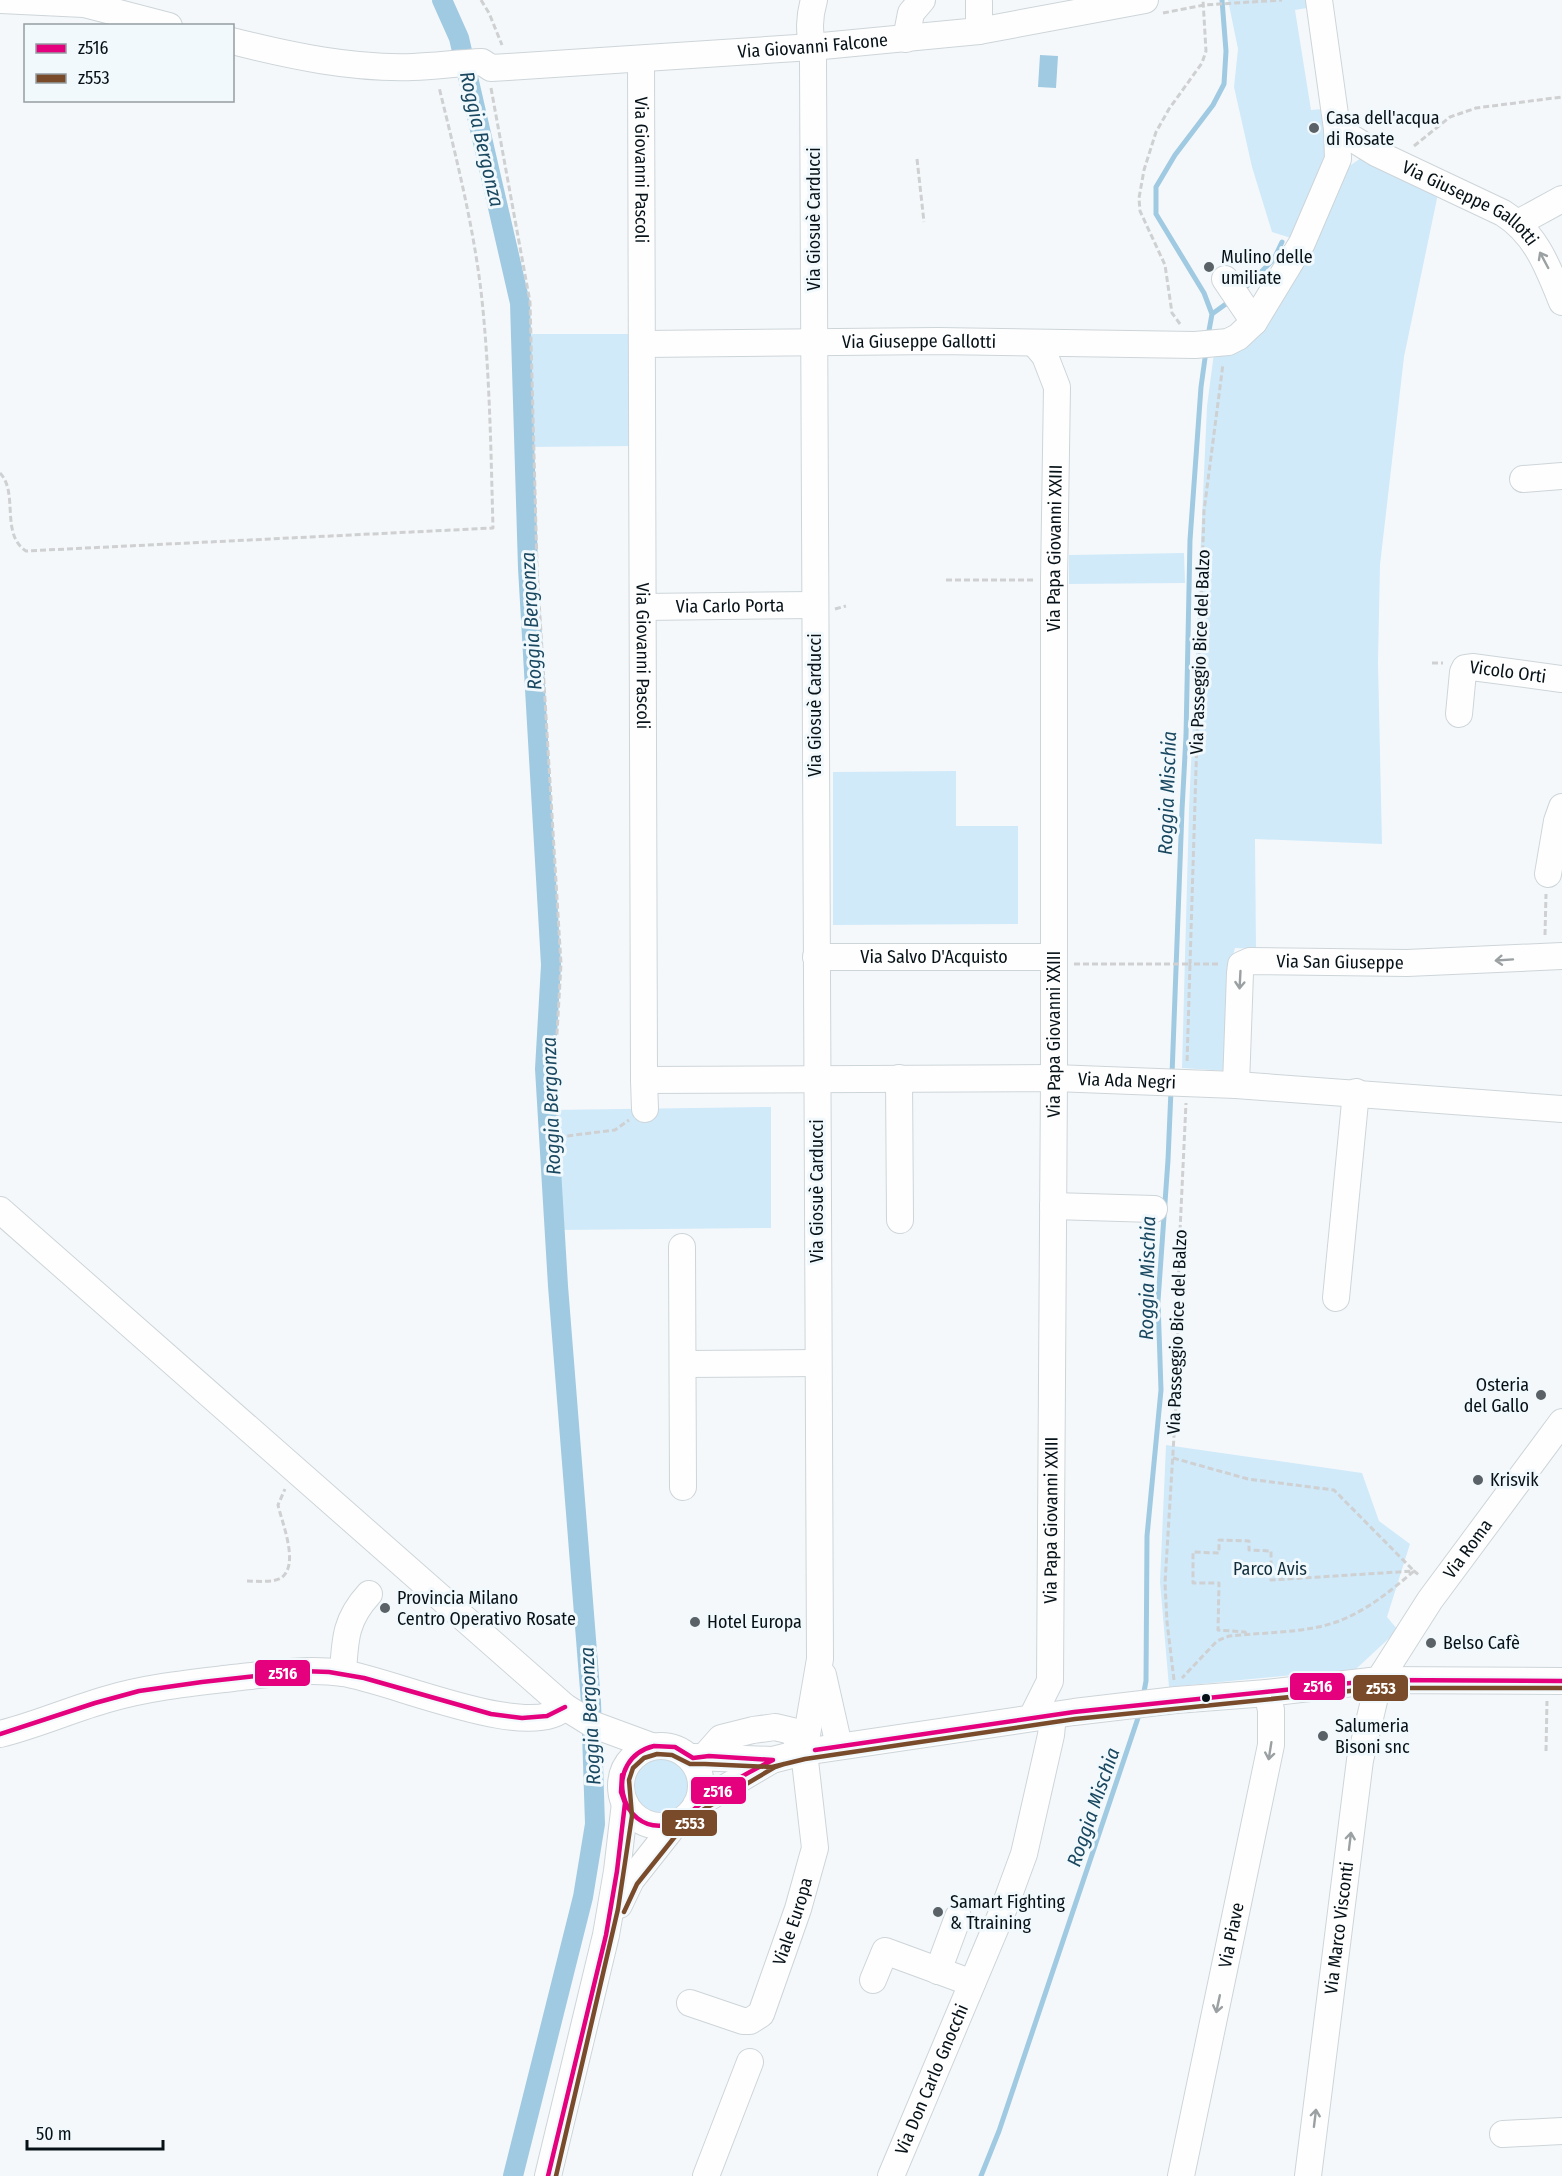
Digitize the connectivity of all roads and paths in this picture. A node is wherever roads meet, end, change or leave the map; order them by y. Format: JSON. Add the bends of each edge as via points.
{"nodes":[{"id":1,"x":0,"y":0,"type":"edge"},
{"id":2,"x":481,"y":0,"type":"edge"},
{"id":3,"x":814,"y":0,"type":"edge"},
{"id":4,"x":1144,"y":0,"type":"edge"},
{"id":5,"x":1203,"y":0,"type":"edge"},
{"id":6,"x":1282,"y":0,"type":"edge"},
{"id":7,"x":1319,"y":0,"type":"edge"},
{"id":8,"x":979,"y":2,"type":"dead end"},
{"id":9,"x":1214,"y":4,"type":"dead end"},
{"id":10,"x":910,"y":6,"type":"edge"},
{"id":11,"x":161,"y":24,"type":"edge"},
{"id":12,"x":979,"y":31,"type":"junction"},
{"id":13,"x":906,"y":39,"type":"junction"},
{"id":14,"x":234,"y":41,"type":"edge"},
{"id":15,"x":812,"y":47,"type":"junction"},
{"id":16,"x":641,"y":59,"type":"junction"},
{"id":17,"x":434,"y":65,"type":"junction"},
{"id":18,"x":494,"y":66,"type":"junction"},
{"id":19,"x":1562,"y":97,"type":"edge"},
{"id":20,"x":1337,"y":129,"type":"junction"},
{"id":21,"x":1376,"y":153,"type":"junction"},
{"id":22,"x":917,"y":159,"type":"dead end"},
{"id":23,"x":1338,"y":159,"type":"junction"},
{"id":24,"x":1401,"y":163,"type":"junction"},
{"id":25,"x":1562,"y":199,"type":"edge"},
{"id":26,"x":924,"y":222,"type":"dead end"},
{"id":27,"x":1518,"y":223,"type":"junction"},
{"id":28,"x":1562,"y":302,"type":"edge"},
{"id":29,"x":815,"y":342,"type":"junction"},
{"id":30,"x":1213,"y":343,"type":"junction"},
{"id":31,"x":643,"y":344,"type":"junction"},
{"id":32,"x":1035,"y":344,"type":"junction"},
{"id":33,"x":1084,"y":345,"type":"junction"},
{"id":34,"x":1057,"y":387,"type":"junction"},
{"id":35,"x":0,"y":473,"type":"edge"},
{"id":36,"x":1562,"y":476,"type":"edge"},
{"id":37,"x":1522,"y":479,"type":"dead end"},
{"id":38,"x":5,"y":505,"type":"dead end"},
{"id":39,"x":6,"y":521,"type":"dead end"},
{"id":40,"x":946,"y":580,"type":"dead end"},
{"id":41,"x":1054,"y":580,"type":"junction"},
{"id":42,"x":815,"y":605,"type":"junction"},
{"id":43,"x":644,"y":607,"type":"junction"},
{"id":44,"x":1562,"y":679,"type":"edge"},
{"id":45,"x":1459,"y":714,"type":"dead end"},
{"id":46,"x":1562,"y":807,"type":"edge"},
{"id":47,"x":1548,"y":874,"type":"joint"},
{"id":48,"x":1554,"y":956,"type":"edge"},
{"id":49,"x":816,"y":957,"type":"junction"},
{"id":50,"x":1052,"y":960,"type":"junction"},
{"id":51,"x":1190,"y":964,"type":"junction"},
{"id":52,"x":1241,"y":965,"type":"junction"},
{"id":53,"x":817,"y":1078,"type":"junction"},
{"id":54,"x":899,"y":1078,"type":"junction"},
{"id":55,"x":1054,"y":1078,"type":"junction"},
{"id":56,"x":645,"y":1080,"type":"junction"},
{"id":57,"x":1176,"y":1082,"type":"junction"},
{"id":58,"x":1236,"y":1085,"type":"junction"},
{"id":59,"x":1356,"y":1092,"type":"junction"},
{"id":60,"x":645,"y":1108,"type":"joint"},
{"id":61,"x":1562,"y":1109,"type":"edge"},
{"id":62,"x":1053,"y":1206,"type":"junction"},
{"id":63,"x":1154,"y":1209,"type":"dead end"},
{"id":64,"x":0,"y":1210,"type":"edge"},
{"id":65,"x":900,"y":1220,"type":"dead end"},
{"id":66,"x":682,"y":1247,"type":"dead end"},
{"id":67,"x":1336,"y":1298,"type":"dead end"},
{"id":68,"x":818,"y":1363,"type":"junction"},
{"id":69,"x":683,"y":1364,"type":"junction"},
{"id":70,"x":1562,"y":1423,"type":"edge"},
{"id":71,"x":1173,"y":1458,"type":"junction"},
{"id":72,"x":298,"y":1473,"type":"junction"},
{"id":73,"x":683,"y":1487,"type":"dead end"},
{"id":74,"x":1414,"y":1572,"type":"junction"},
{"id":75,"x":247,"y":1581,"type":"dead end"},
{"id":76,"x":1437,"y":1591,"type":"junction"},
{"id":77,"x":369,"y":1594,"type":"dead end"},
{"id":78,"x":1246,"y":1634,"type":"junction"},
{"id":79,"x":820,"y":1659,"type":"junction"},
{"id":80,"x":343,"y":1673,"type":"junction"},
{"id":81,"x":1379,"y":1680,"type":"junction"},
{"id":82,"x":1050,"y":1681,"type":"junction"},
{"id":83,"x":1554,"y":1688,"type":"edge"},
{"id":84,"x":1267,"y":1693,"type":"junction"},
{"id":85,"x":565,"y":1707,"type":"junction"},
{"id":86,"x":1053,"y":1715,"type":"junction"},
{"id":87,"x":594,"y":1725,"type":"junction"},
{"id":88,"x":0,"y":1734,"type":"edge"},
{"id":89,"x":651,"y":1746,"type":"junction"},
{"id":90,"x":839,"y":1746,"type":"junction"},
{"id":91,"x":1546,"y":1750,"type":"dead end"},
{"id":92,"x":804,"y":1752,"type":"junction"},
{"id":93,"x":697,"y":1757,"type":"junction"},
{"id":94,"x":772,"y":1760,"type":"junction"},
{"id":95,"x":622,"y":1775,"type":"junction"},
{"id":96,"x":625,"y":1803,"type":"junction"},
{"id":97,"x":696,"y":1805,"type":"junction"},
{"id":98,"x":676,"y":1823,"type":"junction"},
{"id":99,"x":958,"y":1917,"type":"dead end"},
{"id":100,"x":606,"y":1935,"type":"junction"},
{"id":101,"x":938,"y":1971,"type":"junction"},
{"id":102,"x":873,"y":1980,"type":"dead end"},
{"id":103,"x":972,"y":1983,"type":"junction"},
{"id":104,"x":690,"y":2003,"type":"dead end"},
{"id":105,"x":750,"y":2062,"type":"dead end"},
{"id":106,"x":1562,"y":2131,"type":"edge"},
{"id":107,"x":1503,"y":2134,"type":"dead end"},
{"id":108,"x":548,"y":2176,"type":"edge"},
{"id":109,"x":706,"y":2176,"type":"edge"},
{"id":110,"x":891,"y":2176,"type":"edge"},
{"id":111,"x":1181,"y":2176,"type":"edge"},
{"id":112,"x":1308,"y":2176,"type":"edge"}],
"edges":[{"from":1,"to":11,"type":"street","via":[[84,4]]},
{"from":2,"to":18,"type":"path","via":[[501,41]]},
{"from":3,"to":15,"type":"street","name":"Via Giosuè Carducci","via":[[809,36]]},
{"from":4,"to":12,"type":"street","name":"Via Giovanni Falcone"},
{"from":5,"to":30,"type":"path","via":[[1206,51],[1156,132],[1139,198],[1140,210],[1165,265],[1172,313]]},
{"from":6,"to":9,"type":"path"},
{"from":7,"to":20,"type":"street"},
{"from":8,"to":12,"type":"street"},
{"from":10,"to":13,"type":"street"},
{"from":12,"to":13,"type":"street","name":"Via Giovanni Falcone"},
{"from":13,"to":15,"type":"street","name":"Via Giovanni Falcone"},
{"from":14,"to":17,"type":"street","name":"Via Giovanni Falcone","via":[[352,64]]},
{"from":15,"to":16,"type":"street","name":"Via Giovanni Falcone"},
{"from":15,"to":29,"type":"street","name":"Via Giosuè Carducci"},
{"from":16,"to":18,"type":"street","name":"Via Giovanni Falcone"},
{"from":16,"to":31,"type":"street","name":"Via Giovanni Pascoli"},
{"from":17,"to":18,"type":"street","name":"Via Giovanni Falcone"},
{"from":17,"to":39,"type":"path","via":[[464,191],[483,308],[493,528],[26,551],[9,538]]},
{"from":18,"to":60,"type":"path","via":[[491,87],[530,302],[537,567],[561,964],[555,1068],[559,1137],[615,1130]]},
{"from":19,"to":24,"type":"path","via":[[1476,108],[1450,117],[1411,149]]},
{"from":20,"to":21,"type":"street","name":"Via Giuseppe Gallotti"},
{"from":20,"to":23,"type":"street"},
{"from":21,"to":23,"type":"street","name":"Via Giuseppe Gallotti"},
{"from":21,"to":24,"type":"street","name":"Via Giuseppe Gallotti"},
{"from":22,"to":26,"type":"path"},
{"from":23,"to":30,"type":"street","via":[[1302,243],[1238,298],[1238,337]]},
{"from":24,"to":27,"type":"street","name":"Via Giuseppe Gallotti"},
{"from":25,"to":27,"type":"street"},
{"from":28,"to":27,"type":"street","name":"Via Giuseppe Gallotti","one_way":true,"via":[[1547,265]]},
{"from":29,"to":31,"type":"street","name":"Via Giuseppe Gallotti"},
{"from":29,"to":32,"type":"street","name":"Via Giuseppe Gallotti"},
{"from":29,"to":42,"type":"street","name":"Via Giosuè Carducci"},
{"from":30,"to":33,"type":"street","name":"Via Giuseppe Gallotti"},
{"from":30,"to":51,"type":"path","name":"Via Passeggio Bice del Balzo","via":[[1218,391],[1204,511]]},
{"from":31,"to":43,"type":"street","name":"Via Giovanni Pascoli"},
{"from":32,"to":33,"type":"street","name":"Via Giuseppe Gallotti"},
{"from":32,"to":34,"type":"street","via":[[1046,356]]},
{"from":33,"to":34,"type":"street"},
{"from":34,"to":41,"type":"street","name":"Via Papa Giovanni XXIII"},
{"from":35,"to":38,"type":"path","via":[[6,488]]},
{"from":36,"to":37,"type":"street"},
{"from":40,"to":41,"type":"path"},
{"from":41,"to":50,"type":"street","name":"Via Papa Giovanni XXIII"},
{"from":42,"to":43,"type":"street","name":"Via Carlo Porta"},
{"from":42,"to":49,"type":"street","name":"Via Giosuè Carducci"},
{"from":43,"to":56,"type":"street","name":"Via Giovanni Pascoli"},
{"from":44,"to":45,"type":"street","name":"Vicolo Orti","via":[[1465,668]]},
{"from":46,"to":47,"type":"street"},
{"from":47,"to":48,"type":"path","via":[[1545,916]]},
{"from":48,"to":52,"type":"street","name":"Via San Giuseppe","one_way":true,"via":[[1407,963],[1250,961]]},
{"from":49,"to":50,"type":"street","name":"Via Salvo D'Acquisto"},
{"from":49,"to":53,"type":"street","name":"Via Giosuè Carducci"},
{"from":50,"to":51,"type":"path"},
{"from":50,"to":55,"type":"street","name":"Via Papa Giovanni XXIII"},
{"from":51,"to":52,"type":"path"},
{"from":51,"to":57,"type":"path","name":"Via Passeggio Bice del Balzo"},
{"from":52,"to":58,"type":"street","one_way":true},
{"from":53,"to":54,"type":"street","name":"Via Ada Negri"},
{"from":53,"to":56,"type":"street"},
{"from":53,"to":68,"type":"street","name":"Via Giosuè Carducci"},
{"from":54,"to":55,"type":"street","name":"Via Ada Negri"},
{"from":54,"to":65,"type":"street"},
{"from":55,"to":57,"type":"street","name":"Via Ada Negri"},
{"from":55,"to":62,"type":"street","name":"Via Papa Giovanni XXIII"},
{"from":56,"to":60,"type":"street","name":"Via Giovanni Pascoli"},
{"from":57,"to":58,"type":"street","name":"Via Ada Negri"},
{"from":57,"to":71,"type":"path","name":"Via Passeggio Bice del Balzo","via":[[1179,1252]]},
{"from":58,"to":59,"type":"street","name":"Via Ada Negri"},
{"from":59,"to":61,"type":"street","name":"Via Ada Negri"},
{"from":59,"to":67,"type":"street"},
{"from":62,"to":63,"type":"street"},
{"from":62,"to":82,"type":"street","name":"Via Papa Giovanni XXIII"},
{"from":64,"to":72,"type":"street"},
{"from":66,"to":69,"type":"street"},
{"from":68,"to":69,"type":"street"},
{"from":68,"to":79,"type":"street","name":"Via Giosuè Carducci"},
{"from":69,"to":73,"type":"street"},
{"from":70,"to":76,"type":"street","name":"Via Roma"},
{"from":71,"to":74,"type":"path","via":[[1248,1479],[1334,1490]]},
{"from":71,"to":78,"type":"path","name":"Via Passeggio Bice del Balzo","via":[[1165,1583],[1174,1686],[1218,1641]]},
{"from":72,"to":75,"type":"path","via":[[282,1492],[278,1504],[290,1567],[281,1578]]},
{"from":72,"to":85,"type":"street"},
{"from":74,"to":76,"type":"path"},
{"from":74,"to":78,"type":"path","via":[[1382,1599],[1351,1616],[1319,1627]]},
{"from":74,"to":78,"type":"path","via":[[1271,1580],[1271,1551],[1249,1550],[1249,1541],[1219,1540],[1219,1553],[1193,1552],[1193,1583],[1219,1583],[1218,1630]]},
{"from":76,"to":81,"type":"street","name":"Via Roma"},
{"from":77,"to":80,"type":"street","via":[[349,1622]]},
{"from":79,"to":90,"type":"street","name":"Via Giosuè Carducci"},
{"from":79,"to":92,"type":"street","name":"Via Giosuè Carducci"},
{"from":80,"to":85,"type":"street","via":[[495,1715],[528,1718],[558,1714]]},
{"from":80,"to":88,"type":"street","via":[[263,1675],[162,1687],[109,1699]]},
{"from":81,"to":83,"type":"street"},
{"from":81,"to":84,"type":"street"},
{"from":112,"to":81,"type":"street","name":"Via Marco Visconti","one_way":true,"via":[[1360,1760]]},
{"from":82,"to":86,"type":"street","name":"Via Don Carlo Gnocchi"},
{"from":82,"to":86,"type":"street","via":[[1058,1687]]},
{"from":83,"to":91,"type":"path"},
{"from":84,"to":86,"type":"street"},
{"from":84,"to":111,"type":"street","name":"Via Piave","one_way":true,"via":[[1271,1745]]},
{"from":85,"to":87,"type":"street"},
{"from":86,"to":90,"type":"street"},
{"from":86,"to":103,"type":"street","name":"Via Don Carlo Gnocchi","via":[[1024,1854]]},
{"from":87,"to":89,"type":"street"},
{"from":87,"to":95,"type":"street"},
{"from":89,"to":93,"type":"street","via":[[672,1747]]},
{"from":89,"to":95,"type":"street","via":[[633,1757]]},
{"from":90,"to":92,"type":"street"},
{"from":92,"to":93,"type":"street","via":[[792,1731],[775,1727],[721,1738]]},
{"from":92,"to":94,"type":"street"},
{"from":92,"to":104,"type":"street","name":"Viale Europa","via":[[815,1848],[761,2013],[743,2021]]},
{"from":93,"to":94,"type":"street"},
{"from":93,"to":97,"type":"street","via":[[701,1786]]},
{"from":94,"to":97,"type":"street"},
{"from":95,"to":96,"type":"street"},
{"from":96,"to":98,"type":"street","via":[[637,1818],[649,1824]]},
{"from":96,"to":100,"type":"street"},
{"from":97,"to":98,"type":"street"},
{"from":98,"to":100,"type":"street","via":[[631,1880]]},
{"from":99,"to":101,"type":"street"},
{"from":100,"to":108,"type":"street"},
{"from":101,"to":102,"type":"street","name":"Via Don Carlo Gnocchi","via":[[885,1951]]},
{"from":101,"to":103,"type":"street","name":"Via Don Carlo Gnocchi"},
{"from":103,"to":110,"type":"street","name":"Via Don Carlo Gnocchi"},
{"from":105,"to":109,"type":"street"},
{"from":106,"to":107,"type":"street"}]}
